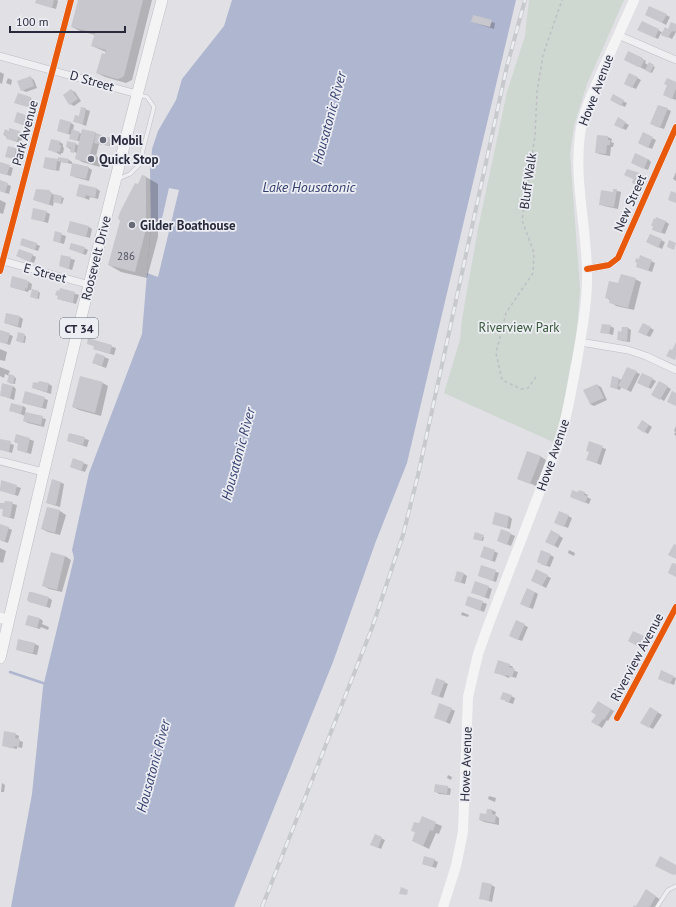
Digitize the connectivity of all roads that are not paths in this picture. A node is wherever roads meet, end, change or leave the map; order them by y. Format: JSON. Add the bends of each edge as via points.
{"nodes":[{"id":1,"x":71,"y":0,"type":"edge"},
{"id":2,"x":162,"y":0,"type":"edge"},
{"id":3,"x":634,"y":0,"type":"edge"},
{"id":4,"x":618,"y":35,"type":"junction"},
{"id":5,"x":0,"y":56,"type":"edge"},
{"id":6,"x":676,"y":60,"type":"edge"},
{"id":7,"x":53,"y":71,"type":"junction"},
{"id":8,"x":137,"y":94,"type":"junction"},
{"id":9,"x":676,"y":127,"type":"edge"},
{"id":10,"x":116,"y":180,"type":"junction"},
{"id":11,"x":1,"y":261,"type":"edge"},
{"id":12,"x":587,"y":269,"type":"junction"},
{"id":13,"x":0,"y":271,"type":"edge"},
{"id":14,"x":90,"y":285,"type":"junction"},
{"id":15,"x":580,"y":342,"type":"junction"},
{"id":16,"x":676,"y":370,"type":"edge"},
{"id":17,"x":0,"y":461,"type":"edge"},
{"id":18,"x":43,"y":472,"type":"junction"},
{"id":19,"x":676,"y":607,"type":"edge"},
{"id":20,"x":4,"y":619,"type":"edge"},
{"id":21,"x":0,"y":658,"type":"edge"},
{"id":22,"x":617,"y":718,"type":"dead end"},
{"id":23,"x":676,"y":886,"type":"edge"},
{"id":24,"x":443,"y":907,"type":"edge"},
{"id":25,"x":657,"y":907,"type":"edge"}],
"edges":[{"from":1,"to":7,"type":"street","name":"Park Avenue"},
{"from":2,"to":8,"type":"main road","name":"Roosevelt Drive","number":"CT 34"},
{"from":3,"to":4,"type":"main road","name":"Howe Avenue"},
{"from":4,"to":6,"type":"street"},
{"from":4,"to":12,"type":"main road","name":"Howe Avenue","via":[[589,102],[580,134],[579,186]]},
{"from":5,"to":7,"type":"street","name":"D Street"},
{"from":7,"to":8,"type":"street","name":"D Street"},
{"from":7,"to":11,"type":"street","name":"Park Avenue"},
{"from":8,"to":10,"type":"main road","name":"Roosevelt Drive","number":"CT 34"},
{"from":8,"to":10,"type":"lane","via":[[147,97],[154,107],[139,165],[130,174]]},
{"from":9,"to":12,"type":"street","name":"New Street","via":[[618,258],[609,265]]},
{"from":10,"to":14,"type":"main road","name":"Roosevelt Drive","number":"CT 34"},
{"from":11,"to":13,"type":"street","name":"Park Avenue"},
{"from":11,"to":14,"type":"street","name":"E Street"},
{"from":12,"to":15,"type":"main road","name":"Howe Avenue","via":[[586,307]]},
{"from":14,"to":18,"type":"main road","name":"Roosevelt Drive","number":"CT 34"},
{"from":15,"to":16,"type":"street","via":[[628,350]]},
{"from":15,"to":24,"type":"main road","name":"Howe Avenue","via":[[568,412],[560,440],[488,626],[472,678],[468,697],[463,832]]},
{"from":17,"to":18,"type":"street"},
{"from":18,"to":20,"type":"main road","name":"Roosevelt Drive","number":"CT 34"},
{"from":19,"to":22,"type":"street","name":"Riverview Avenue"},
{"from":20,"to":21,"type":"main road","name":"Roosevelt Drive","number":"CT 34"},
{"from":23,"to":25,"type":"lane","via":[[668,890]]}]}
